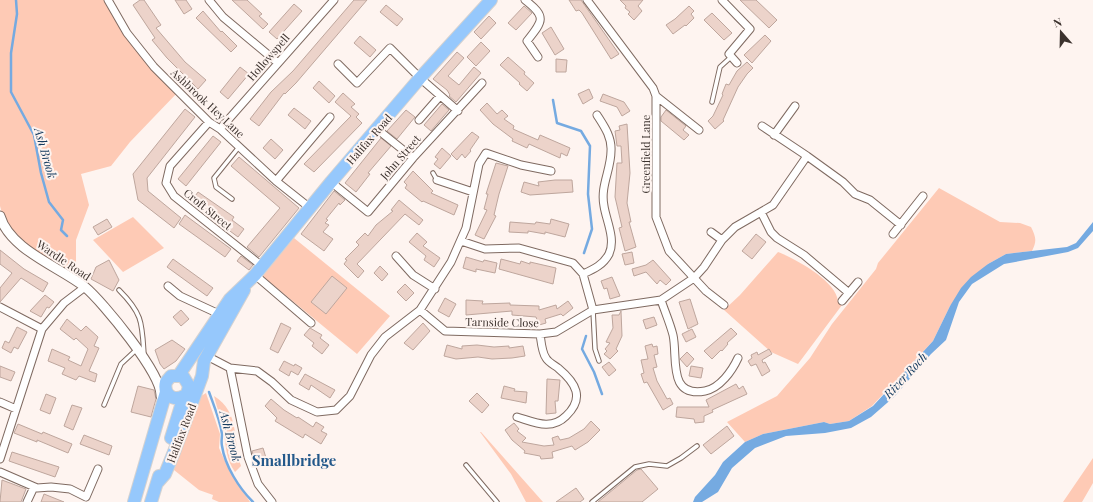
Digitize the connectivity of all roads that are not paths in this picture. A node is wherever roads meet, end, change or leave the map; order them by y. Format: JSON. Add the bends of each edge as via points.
{"nodes":[{"id":1,"x":108,"y":0,"type":"edge"},
{"id":2,"x":209,"y":0,"type":"edge"},
{"id":3,"x":334,"y":0,"type":"edge"},
{"id":4,"x":491,"y":0,"type":"edge"},
{"id":5,"x":525,"y":0,"type":"edge"},
{"id":6,"x":587,"y":0,"type":"edge"},
{"id":7,"x":722,"y":0,"type":"edge"},
{"id":8,"x":538,"y":57,"type":"dead end"},
{"id":9,"x":731,"y":57,"type":"junction"},
{"id":10,"x":278,"y":63,"type":"junction"},
{"id":11,"x":736,"y":63,"type":"dead end"},
{"id":12,"x":338,"y":64,"type":"dead end"},
{"id":13,"x":420,"y":78,"type":"junction"},
{"id":14,"x":482,"y":83,"type":"dead end"},
{"id":15,"x":440,"y":96,"type":"junction"},
{"id":16,"x":656,"y":96,"type":"junction"},
{"id":17,"x":712,"y":102,"type":"dead end"},
{"id":18,"x":795,"y":106,"type":"dead end"},
{"id":19,"x":458,"y":111,"type":"junction"},
{"id":20,"x":597,"y":114,"type":"dead end"},
{"id":21,"x":330,"y":117,"type":"dead end"},
{"id":22,"x":419,"y":120,"type":"dead end"},
{"id":23,"x":210,"y":122,"type":"junction"},
{"id":24,"x":762,"y":126,"type":"dead end"},
{"id":25,"x":220,"y":129,"type":"junction"},
{"id":26,"x":377,"y":129,"type":"junction"},
{"id":27,"x":699,"y":130,"type":"dead end"},
{"id":28,"x":774,"y":135,"type":"junction"},
{"id":29,"x":239,"y":147,"type":"junction"},
{"id":30,"x":807,"y":156,"type":"junction"},
{"id":31,"x":413,"y":158,"type":"junction"},
{"id":32,"x":551,"y":171,"type":"dead end"},
{"id":33,"x":435,"y":176,"type":"dead end"},
{"id":34,"x":276,"y":181,"type":"junction"},
{"id":35,"x":331,"y":182,"type":"junction"},
{"id":36,"x":473,"y":192,"type":"junction"},
{"id":37,"x":923,"y":196,"type":"dead end"},
{"id":38,"x":232,"y":199,"type":"dead end"},
{"id":39,"x":310,"y":208,"type":"junction"},
{"id":40,"x":761,"y":212,"type":"junction"},
{"id":41,"x":0,"y":216,"type":"edge"},
{"id":42,"x":901,"y":225,"type":"junction"},
{"id":43,"x":711,"y":232,"type":"dead end"},
{"id":44,"x":893,"y":234,"type":"dead end"},
{"id":45,"x":461,"y":240,"type":"junction"},
{"id":46,"x":722,"y":240,"type":"junction"},
{"id":47,"x":396,"y":256,"type":"dead end"},
{"id":48,"x":256,"y":274,"type":"junction"},
{"id":49,"x":583,"y":274,"type":"junction"},
{"id":50,"x":694,"y":278,"type":"junction"},
{"id":51,"x":858,"y":282,"type":"dead end"},
{"id":52,"x":168,"y":286,"type":"dead end"},
{"id":53,"x":86,"y":287,"type":"junction"},
{"id":54,"x":435,"y":289,"type":"junction"},
{"id":55,"x":120,"y":290,"type":"dead end"},
{"id":56,"x":849,"y":293,"type":"junction"},
{"id":57,"x":661,"y":300,"type":"junction"},
{"id":58,"x":842,"y":301,"type":"dead end"},
{"id":59,"x":724,"y":305,"type":"dead end"},
{"id":60,"x":0,"y":308,"type":"edge"},
{"id":61,"x":420,"y":310,"type":"junction"},
{"id":62,"x":593,"y":310,"type":"junction"},
{"id":63,"x":219,"y":314,"type":"junction"},
{"id":64,"x":311,"y":323,"type":"dead end"},
{"id":65,"x":42,"y":329,"type":"junction"},
{"id":66,"x":540,"y":334,"type":"junction"},
{"id":67,"x":137,"y":349,"type":"junction"},
{"id":68,"x":196,"y":350,"type":"junction"},
{"id":69,"x":206,"y":358,"type":"junction"},
{"id":70,"x":738,"y":358,"type":"dead end"},
{"id":71,"x":146,"y":361,"type":"junction"},
{"id":72,"x":598,"y":361,"type":"dead end"},
{"id":73,"x":230,"y":368,"type":"junction"},
{"id":74,"x":171,"y":381,"type":"junction"},
{"id":75,"x":184,"y":396,"type":"junction"},
{"id":76,"x":0,"y":402,"type":"edge"},
{"id":77,"x":104,"y":405,"type":"dead end"},
{"id":78,"x":16,"y":409,"type":"junction"},
{"id":79,"x":517,"y":417,"type":"dead end"},
{"id":80,"x":158,"y":421,"type":"junction"},
{"id":81,"x":696,"y":446,"type":"dead end"},
{"id":82,"x":0,"y":459,"type":"edge"},
{"id":83,"x":466,"y":465,"type":"dead end"},
{"id":84,"x":98,"y":469,"type":"dead end"},
{"id":85,"x":0,"y":472,"type":"edge"},
{"id":86,"x":157,"y":483,"type":"junction"},
{"id":87,"x":34,"y":487,"type":"junction"},
{"id":88,"x":27,"y":502,"type":"edge"},
{"id":89,"x":134,"y":502,"type":"edge"},
{"id":90,"x":151,"y":502,"type":"edge"},
{"id":91,"x":272,"y":502,"type":"edge"},
{"id":92,"x":497,"y":502,"type":"edge"},
{"id":93,"x":592,"y":502,"type":"edge"}],
"edges":[{"from":1,"to":23,"type":"street","name":"Ashbrook Hey Lane","via":[[127,33],[154,67]]},
{"from":2,"to":10,"type":"street","via":[[223,17]]},
{"from":3,"to":10,"type":"street","name":"Hollowspell"},
{"from":4,"to":13,"type":"highway","name":"Halifax Road"},
{"from":5,"to":8,"type":"street","via":[[538,10],[541,19],[527,41]]},
{"from":6,"to":16,"type":"street","name":"Greenfield Lane","via":[[653,88]]},
{"from":7,"to":9,"type":"street","via":[[750,29],[729,54]]},
{"from":9,"to":11,"type":"street"},
{"from":9,"to":17,"type":"lane","via":[[720,67]]},
{"from":10,"to":25,"type":"street","name":"Hollowspell"},
{"from":12,"to":13,"type":"street","via":[[357,83],[390,48]]},
{"from":13,"to":15,"type":"street"},
{"from":13,"to":26,"type":"highway","name":"Halifax Road"},
{"from":14,"to":19,"type":"street","name":"John Street"},
{"from":15,"to":19,"type":"street"},
{"from":15,"to":22,"type":"street"},
{"from":16,"to":27,"type":"street"},
{"from":16,"to":50,"type":"street","name":"Greenfield Lane","via":[[656,217],[669,251]]},
{"from":18,"to":28,"type":"street"},
{"from":19,"to":31,"type":"street","name":"John Street"},
{"from":20,"to":49,"type":"street","via":[[608,133],[611,151],[603,204],[611,237],[609,252],[600,266]]},
{"from":21,"to":34,"type":"street"},
{"from":23,"to":25,"type":"street","name":"Ashbrook Hey Lane"},
{"from":23,"to":48,"type":"street","name":"Croft Street","via":[[170,166],[166,183],[174,196]]},
{"from":24,"to":28,"type":"street"},
{"from":25,"to":29,"type":"street","name":"Ashbrook Hey Lane"},
{"from":26,"to":31,"type":"street"},
{"from":26,"to":35,"type":"highway","name":"Halifax Road"},
{"from":28,"to":30,"type":"street"},
{"from":29,"to":34,"type":"street","name":"Ashbrook Hey Lane"},
{"from":29,"to":38,"type":"lane","via":[[214,178],[216,187]]},
{"from":30,"to":40,"type":"street","via":[[773,205]]},
{"from":30,"to":42,"type":"street","via":[[855,194],[870,200]]},
{"from":31,"to":35,"type":"street","name":"John Street","via":[[368,212]]},
{"from":32,"to":36,"type":"street","via":[[521,165],[486,153],[479,164]]},
{"from":33,"to":36,"type":"street"},
{"from":34,"to":39,"type":"street","name":"Ashbrook Hey Lane"},
{"from":35,"to":39,"type":"highway","name":"Halifax Road"},
{"from":36,"to":45,"type":"street"},
{"from":37,"to":42,"type":"street"},
{"from":39,"to":48,"type":"highway","name":"Halifax Road"},
{"from":40,"to":46,"type":"street","via":[[735,226]]},
{"from":40,"to":56,"type":"street","via":[[777,238],[804,255]]},
{"from":41,"to":53,"type":"street","name":"Wardle Road","via":[[17,240],[32,254]]},
{"from":42,"to":44,"type":"street"},
{"from":43,"to":46,"type":"street"},
{"from":45,"to":49,"type":"street","via":[[485,250],[519,248],[573,263]]},
{"from":45,"to":54,"type":"street"},
{"from":46,"to":50,"type":"street"},
{"from":47,"to":54,"type":"street","via":[[413,275]]},
{"from":48,"to":63,"type":"highway","name":"Halifax Road","via":[[230,299]]},
{"from":48,"to":64,"type":"street","name":"Croft Street"},
{"from":48,"to":69,"type":"highway","name":"Halifax Road"},
{"from":49,"to":62,"type":"street"},
{"from":50,"to":57,"type":"street"},
{"from":50,"to":59,"type":"street","name":"Greenfield Lane"},
{"from":51,"to":56,"type":"street"},
{"from":52,"to":63,"type":"street","via":[[180,296]]},
{"from":53,"to":65,"type":"street","via":[[64,303]]},
{"from":53,"to":67,"type":"street","name":"Wardle Road"},
{"from":54,"to":61,"type":"street"},
{"from":55,"to":71,"type":"lane","via":[[134,305],[142,322]]},
{"from":56,"to":58,"type":"street"},
{"from":57,"to":62,"type":"street","name":"Tarnside Close"},
{"from":57,"to":70,"type":"street","via":[[673,336],[678,382],[687,390],[709,390],[731,373]]},
{"from":60,"to":65,"type":"street"},
{"from":61,"to":66,"type":"street","name":"Tarnside Close","via":[[445,331]]},
{"from":61,"to":73,"type":"street","via":[[385,337],[371,355],[350,396],[336,410],[317,412],[292,400],[256,371]]},
{"from":62,"to":66,"type":"street","name":"Tarnside Close","via":[[556,332]]},
{"from":62,"to":72,"type":"lane"},
{"from":63,"to":68,"type":"highway","name":"Halifax Road"},
{"from":65,"to":78,"type":"street"},
{"from":66,"to":79,"type":"street","via":[[545,358],[569,379],[576,389],[574,409],[560,422],[545,426]]},
{"from":67,"to":71,"type":"street","name":"Wardle Road"},
{"from":67,"to":77,"type":"lane","via":[[121,364]]},
{"from":68,"to":69,"type":"street"},
{"from":68,"to":74,"type":"highway","name":"Halifax Road"},
{"from":69,"to":73,"type":"street"},
{"from":69,"to":74,"type":"highway","name":"Halifax Road"},
{"from":69,"to":86,"type":"highway","name":"Halifax Road","via":[[202,376],[174,452],[165,474]]},
{"from":71,"to":74,"type":"street","name":"Wardle Road"},
{"from":71,"to":74,"type":"street","name":"Wardle Road"},
{"from":73,"to":91,"type":"street","via":[[248,457],[258,484]]},
{"from":74,"to":75,"type":"highway","via":[[189,390]]},
{"from":74,"to":75,"type":"highway","via":[[169,396],[176,399]]},
{"from":74,"to":80,"type":"highway","name":"Halifax Road"},
{"from":74,"to":80,"type":"street","name":"Wardle Road","via":[[161,391]]},
{"from":75,"to":86,"type":"highway"},
{"from":76,"to":78,"type":"street"},
{"from":78,"to":82,"type":"street"},
{"from":80,"to":89,"type":"highway","name":"Halifax Road"},
{"from":81,"to":93,"type":"lane","via":[[667,466],[649,464],[635,467]]},
{"from":83,"to":92,"type":"lane"},
{"from":84,"to":87,"type":"street","via":[[86,497],[70,489]]},
{"from":85,"to":87,"type":"street"},
{"from":86,"to":90,"type":"highway","name":"Halifax Road"},
{"from":87,"to":88,"type":"street"}]}
